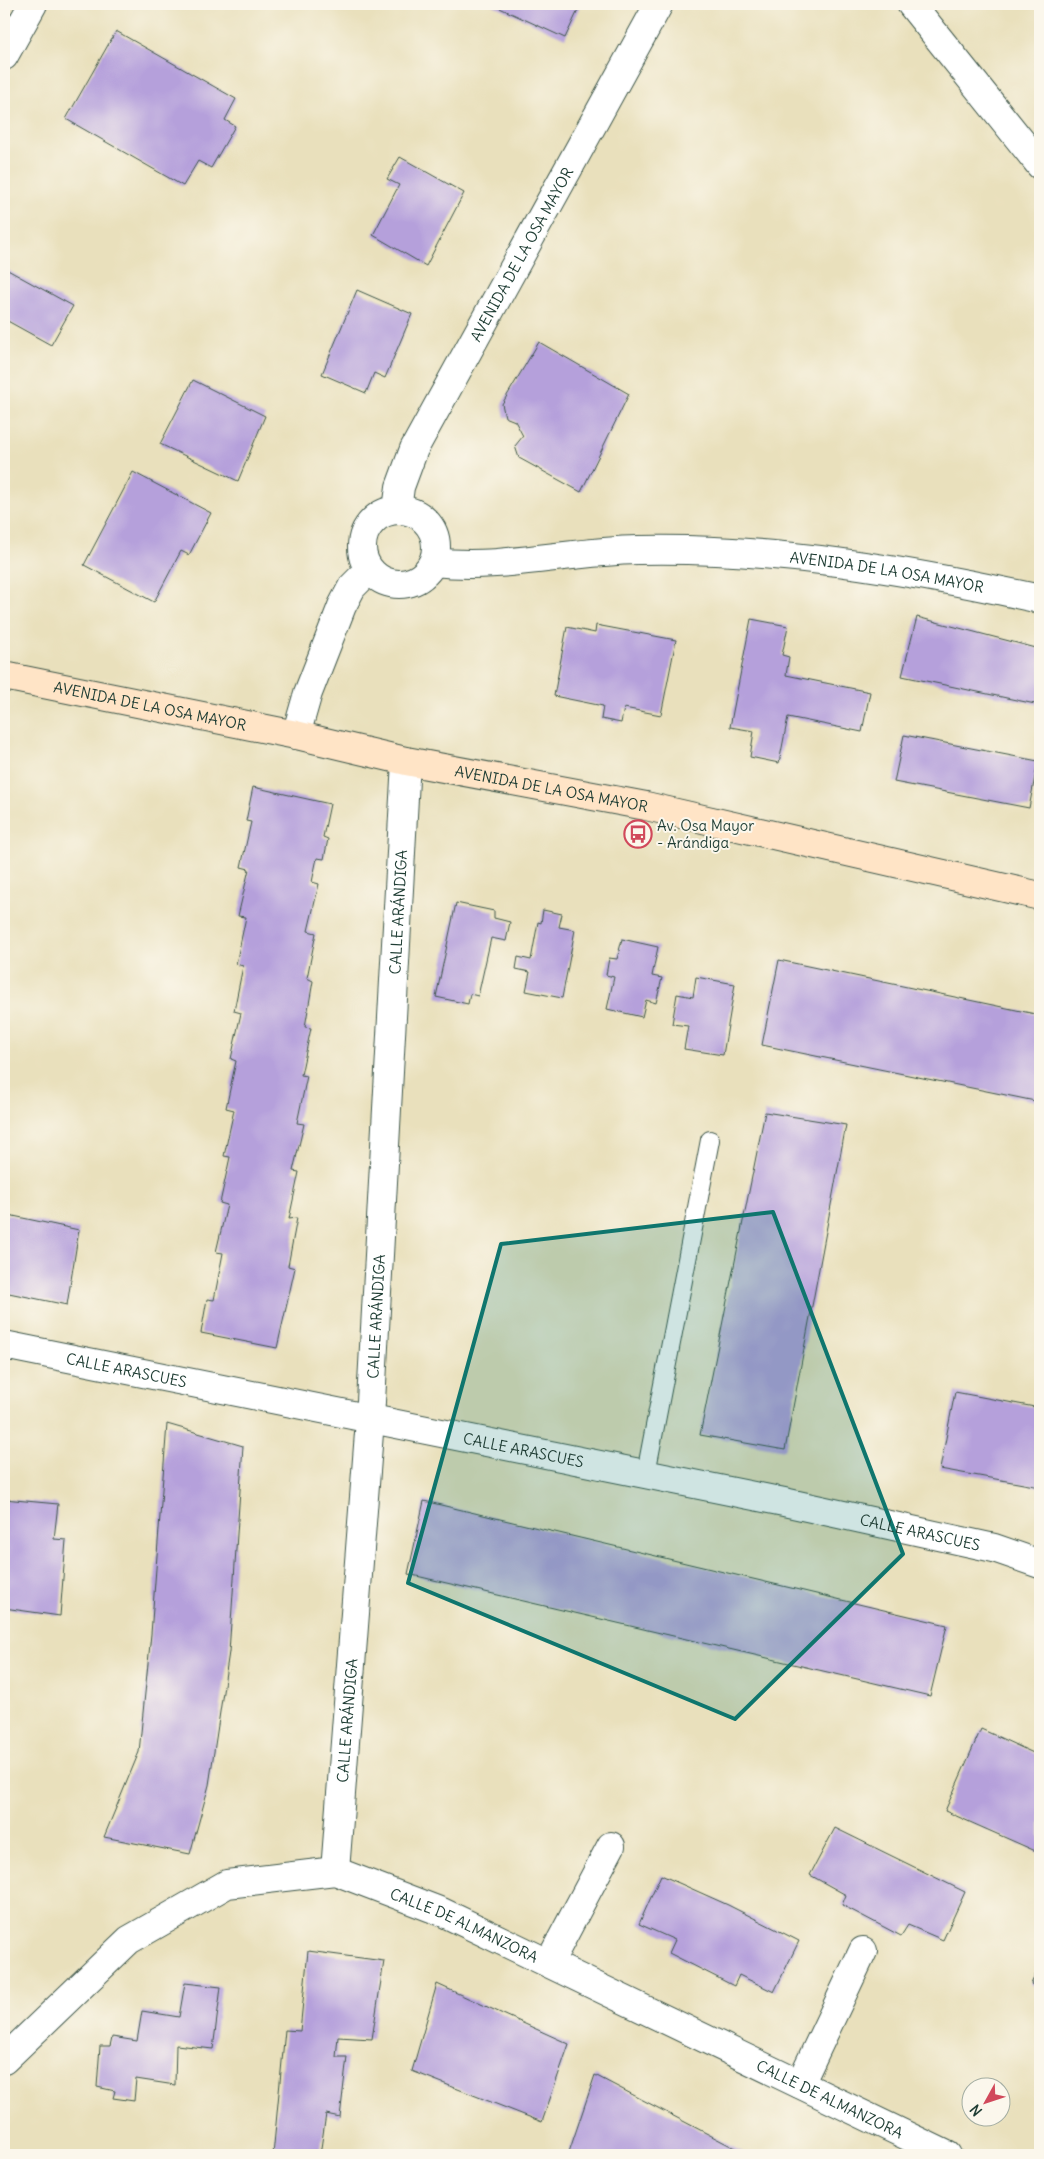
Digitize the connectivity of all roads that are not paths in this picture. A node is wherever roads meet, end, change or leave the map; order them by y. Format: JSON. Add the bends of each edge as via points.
{"nodes":[{"id":1,"x":33,"y":4,"type":"edge"},
{"id":2,"x":659,"y":4,"type":"edge"},
{"id":3,"x":911,"y":4,"type":"edge"},
{"id":4,"x":4,"y":56,"type":"edge"},
{"id":5,"x":1040,"y":165,"type":"edge"},
{"id":6,"x":397,"y":510,"type":"junction"},
{"id":7,"x":434,"y":562,"type":"junction"},
{"id":8,"x":369,"y":570,"type":"junction"},
{"id":9,"x":1040,"y":599,"type":"edge"},
{"id":10,"x":4,"y":676,"type":"edge"},
{"id":11,"x":296,"y":735,"type":"junction"},
{"id":12,"x":406,"y":761,"type":"junction"},
{"id":13,"x":1040,"y":896,"type":"edge"},
{"id":14,"x":710,"y":1140,"type":"dead end"},
{"id":15,"x":4,"y":1345,"type":"edge"},
{"id":16,"x":370,"y":1420,"type":"junction"},
{"id":17,"x":646,"y":1473,"type":"junction"},
{"id":18,"x":1040,"y":1564,"type":"edge"},
{"id":19,"x":611,"y":1846,"type":"dead end"},
{"id":20,"x":335,"y":1871,"type":"junction"},
{"id":21,"x":863,"y":1951,"type":"dead end"},
{"id":22,"x":549,"y":1963,"type":"junction"},
{"id":23,"x":4,"y":2060,"type":"edge"},
{"id":24,"x":800,"y":2084,"type":"junction"},
{"id":25,"x":947,"y":2155,"type":"edge"}],
"edges":[{"from":1,"to":4,"type":"street"},
{"from":2,"to":6,"type":"street","name":"AVENIDA DE LA OSA MAYOR","via":[[414,449],[400,487]]},
{"from":3,"to":5,"type":"street"},
{"from":6,"to":7,"type":"street","via":[[421,516],[430,526],[436,537]]},
{"from":6,"to":8,"type":"street","via":[[376,517],[363,536],[364,560]]},
{"from":7,"to":8,"type":"street","via":[[427,573],[404,584],[391,584]]},
{"from":7,"to":9,"type":"street","name":"AVENIDA DE LA OSA MAYOR","via":[[459,565],[637,550],[755,552],[863,565]]},
{"from":8,"to":11,"type":"street","via":[[352,587],[342,606],[308,693]]},
{"from":10,"to":11,"type":"main road","name":"AVENIDA DE LA OSA MAYOR"},
{"from":11,"to":12,"type":"main road","name":"AVENIDA DE LA OSA MAYOR"},
{"from":12,"to":13,"type":"main road","name":"AVENIDA DE LA OSA MAYOR","via":[[646,806]]},
{"from":12,"to":16,"type":"street","name":"CALLE ARÁNDIGA"},
{"from":14,"to":17,"type":"lane"},
{"from":15,"to":16,"type":"street","name":"CALLE ARASCUES"},
{"from":16,"to":17,"type":"street","name":"CALLE ARASCUES"},
{"from":16,"to":20,"type":"street","name":"CALLE ARÁNDIGA"},
{"from":17,"to":18,"type":"street","name":"CALLE ARASCUES","via":[[994,1548]]},
{"from":19,"to":22,"type":"street"},
{"from":20,"to":22,"type":"street","name":"CALLE DE ALMANZORA","via":[[442,1912]]},
{"from":20,"to":23,"type":"street","name":"CALLE DE ALMANZORA","via":[[227,1884],[219,1888],[128,1940]]},
{"from":21,"to":24,"type":"street"},
{"from":22,"to":24,"type":"street","name":"CALLE DE ALMANZORA"},
{"from":24,"to":25,"type":"street","name":"CALLE DE ALMANZORA"}]}
